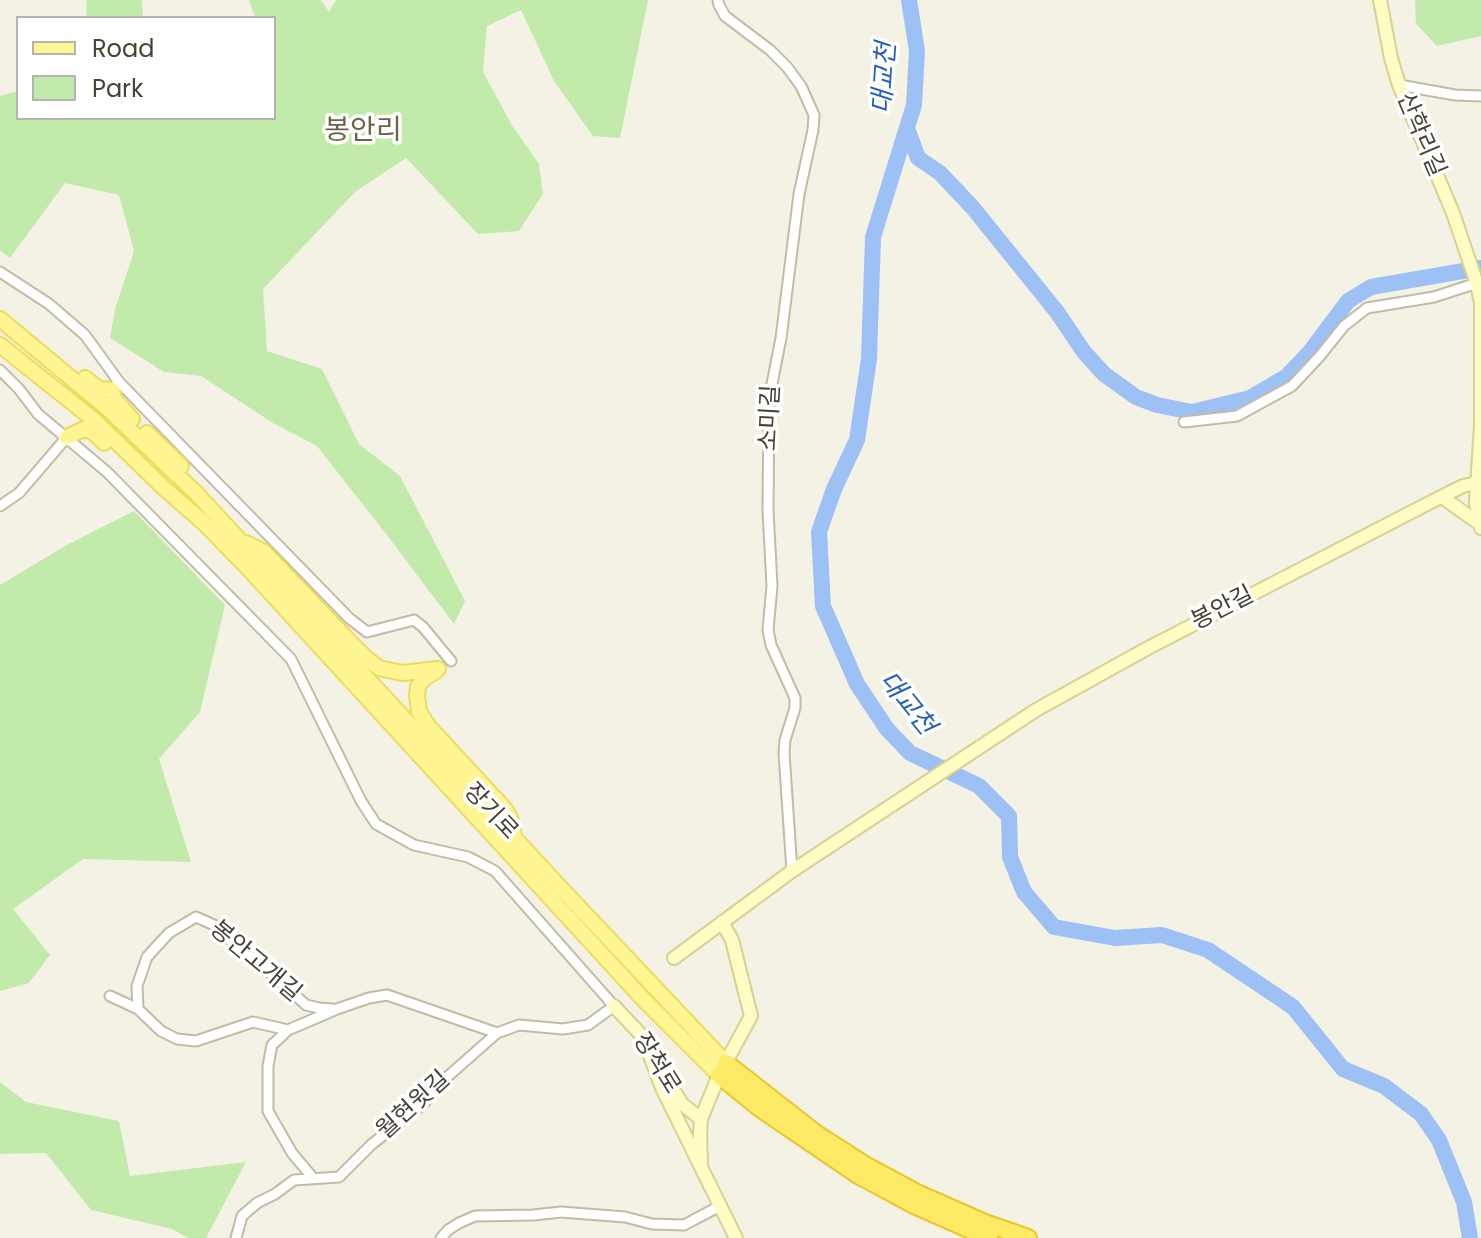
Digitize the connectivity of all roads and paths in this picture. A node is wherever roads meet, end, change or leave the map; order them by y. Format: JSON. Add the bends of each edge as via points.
{"nodes":[{"id":1,"x":718,"y":0,"type":"edge"},
{"id":2,"x":1380,"y":0,"type":"edge"},
{"id":3,"x":1399,"y":85,"type":"junction"},
{"id":4,"x":1481,"y":96,"type":"edge"},
{"id":5,"x":0,"y":272,"type":"edge"},
{"id":6,"x":1476,"y":277,"type":"edge"},
{"id":7,"x":0,"y":308,"type":"edge"},
{"id":8,"x":0,"y":319,"type":"edge"},
{"id":9,"x":0,"y":345,"type":"edge"},
{"id":10,"x":0,"y":370,"type":"edge"},
{"id":11,"x":34,"y":371,"type":"junction"},
{"id":12,"x":116,"y":386,"type":"junction"},
{"id":13,"x":1481,"y":406,"type":"edge"},
{"id":14,"x":1184,"y":422,"type":"dead end"},
{"id":15,"x":67,"y":437,"type":"junction"},
{"id":16,"x":1477,"y":483,"type":"junction"},
{"id":17,"x":165,"y":489,"type":"junction"},
{"id":18,"x":197,"y":494,"type":"junction"},
{"id":19,"x":1442,"y":497,"type":"junction"},
{"id":20,"x":0,"y":506,"type":"edge"},
{"id":21,"x":1480,"y":526,"type":"edge"},
{"id":22,"x":238,"y":539,"type":"junction"},
{"id":23,"x":451,"y":661,"type":"dead end"},
{"id":24,"x":515,"y":839,"type":"junction"},
{"id":25,"x":792,"y":871,"type":"junction"},
{"id":26,"x":722,"y":922,"type":"junction"},
{"id":27,"x":674,"y":958,"type":"dead end"},
{"id":28,"x":110,"y":996,"type":"dead end"},
{"id":29,"x":614,"y":1006,"type":"junction"},
{"id":30,"x":138,"y":1009,"type":"junction"},
{"id":31,"x":337,"y":1009,"type":"junction"},
{"id":32,"x":288,"y":1030,"type":"junction"},
{"id":33,"x":497,"y":1033,"type":"junction"},
{"id":34,"x":643,"y":1037,"type":"junction"},
{"id":35,"x":723,"y":1069,"type":"junction"},
{"id":36,"x":701,"y":1119,"type":"junction"},
{"id":37,"x":701,"y":1166,"type":"junction"},
{"id":38,"x":313,"y":1178,"type":"junction"},
{"id":39,"x":720,"y":1206,"type":"junction"},
{"id":40,"x":236,"y":1238,"type":"edge"},
{"id":41,"x":441,"y":1238,"type":"edge"},
{"id":42,"x":736,"y":1238,"type":"edge"},
{"id":43,"x":989,"y":1238,"type":"edge"},
{"id":44,"x":1028,"y":1238,"type":"edge"}],
"edges":[{"from":1,"to":25,"type":"street","name":"소미길","via":[[725,16],[787,67],[814,115],[769,399],[768,630],[795,698],[784,753]]},
{"from":2,"to":3,"type":"street","name":"산학리길"},
{"from":3,"to":4,"type":"street"},
{"from":3,"to":6,"type":"street","name":"산학리길"},
{"from":5,"to":12,"type":"street","via":[[85,335]]},
{"from":6,"to":13,"type":"street","name":"산학리길"},
{"from":6,"to":14,"type":"street","via":[[1434,297],[1367,308],[1344,326],[1292,386],[1237,416]]},
{"from":7,"to":12,"type":"main road","via":[[99,389]]},
{"from":8,"to":18,"type":"main road","name":"장기로","via":[[107,408]]},
{"from":9,"to":11,"type":"main road","name":"장기로"},
{"from":10,"to":15,"type":"street","via":[[38,414]]},
{"from":11,"to":15,"type":"main road","via":[[42,390],[74,416]]},
{"from":11,"to":17,"type":"main road","name":"장기로"},
{"from":12,"to":18,"type":"main road","via":[[114,399],[123,411],[185,471]]},
{"from":12,"to":23,"type":"street","via":[[349,618],[367,632],[414,620]]},
{"from":13,"to":16,"type":"street","name":"산학리길"},
{"from":15,"to":17,"type":"main road","via":[[84,429],[93,432],[151,489]]},
{"from":15,"to":20,"type":"street","via":[[19,493]]},
{"from":15,"to":29,"type":"street","via":[[291,659],[376,824],[414,845],[468,857],[495,871]]},
{"from":16,"to":19,"type":"street","name":"봉안길"},
{"from":16,"to":21,"type":"street","name":"산학리길"},
{"from":17,"to":35,"type":"main road","name":"장기로","via":[[246,566],[644,1000]]},
{"from":18,"to":22,"type":"main road","name":"장기로"},
{"from":19,"to":21,"type":"street"},
{"from":19,"to":25,"type":"street","name":"봉안길","via":[[1036,710]]},
{"from":22,"to":24,"type":"main road","name":"장기로"},
{"from":22,"to":24,"type":"main road","via":[[264,552],[379,668],[402,673],[438,669],[418,687],[419,712],[505,809]]},
{"from":24,"to":35,"type":"main road","name":"장기로"},
{"from":25,"to":26,"type":"street"},
{"from":26,"to":27,"type":"street"},
{"from":26,"to":35,"type":"street","via":[[732,940],[751,1016]]},
{"from":28,"to":30,"type":"street","name":"봉안고개길"},
{"from":29,"to":33,"type":"street","via":[[588,1025],[519,1025]]},
{"from":29,"to":34,"type":"street","name":"장척로"},
{"from":30,"to":31,"type":"street","name":"봉안고개길","via":[[137,986],[147,957],[169,933],[196,917],[214,925],[306,1005]]},
{"from":30,"to":32,"type":"street","name":"봉안고개길","via":[[177,1039],[196,1041],[253,1022]]},
{"from":31,"to":32,"type":"street","name":"봉안고개길"},
{"from":31,"to":33,"type":"street","name":"봉안고개길","via":[[387,995]]},
{"from":32,"to":38,"type":"street","via":[[272,1045],[268,1111]]},
{"from":33,"to":38,"type":"street","name":"월현윗길","via":[[339,1177]]},
{"from":34,"to":36,"type":"street","name":"장척로","via":[[677,1098]]},
{"from":34,"to":37,"type":"street"},
{"from":35,"to":36,"type":"street"},
{"from":35,"to":43,"type":"highway","name":"장기로","via":[[761,1109],[858,1175]]},
{"from":35,"to":44,"type":"highway","name":"장기로","via":[[865,1165],[932,1200]]},
{"from":36,"to":37,"type":"street"},
{"from":37,"to":39,"type":"street"},
{"from":38,"to":40,"type":"street","name":"월현윗길","via":[[294,1180],[257,1203],[242,1216]]},
{"from":39,"to":41,"type":"street","via":[[684,1225],[561,1212],[475,1216]]},
{"from":39,"to":42,"type":"street"}]}
